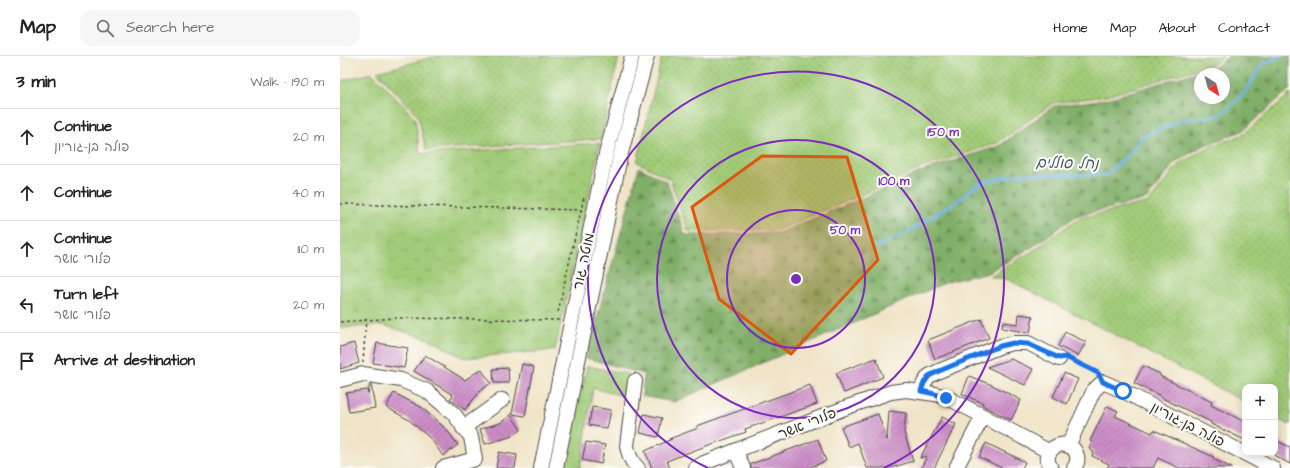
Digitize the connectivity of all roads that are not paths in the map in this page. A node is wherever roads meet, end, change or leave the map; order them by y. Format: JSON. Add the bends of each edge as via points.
{"nodes":[{"id":1,"x":632,"y":56,"type":"edge"},
{"id":2,"x":647,"y":56,"type":"edge"},
{"id":3,"x":1059,"y":358,"type":"road end"},
{"id":4,"x":340,"y":380,"type":"edge"},
{"id":5,"x":636,"y":381,"type":"dead end"},
{"id":6,"x":921,"y":391,"type":"junction"},
{"id":7,"x":502,"y":400,"type":"dead end"},
{"id":8,"x":983,"y":416,"type":"junction"},
{"id":9,"x":463,"y":428,"type":"junction"},
{"id":10,"x":1068,"y":446,"type":"junction"},
{"id":11,"x":736,"y":451,"type":"junction"},
{"id":12,"x":1050,"y":452,"type":"junction"},
{"id":13,"x":634,"y":467,"type":"edge"},
{"id":14,"x":1077,"y":467,"type":"edge"},
{"id":15,"x":443,"y":468,"type":"edge"},
{"id":16,"x":541,"y":468,"type":"edge"},
{"id":17,"x":556,"y":468,"type":"edge"},
{"id":18,"x":696,"y":468,"type":"edge"},
{"id":19,"x":743,"y":468,"type":"edge"},
{"id":20,"x":956,"y":468,"type":"edge"},
{"id":21,"x":1051,"y":468,"type":"edge"},
{"id":22,"x":1273,"y":468,"type":"edge"}],
"edges":[{"from":1,"to":16,"type":"street","name":"מוטה גור","via":[[606,154]]},
{"from":2,"to":17,"type":"street","name":"מוטה גור","via":[[620,157]]},
{"from":3,"to":6,"type":"street","via":[[1028,344],[1013,343],[1000,346],[929,376]]},
{"from":4,"to":9,"type":"street","via":[[363,374],[401,380],[427,391],[454,414]]},
{"from":5,"to":13,"type":"street","via":[[627,446]]},
{"from":6,"to":8,"type":"street","name":"פלורי אשר","via":[[946,398]]},
{"from":6,"to":11,"type":"street","name":"פלורי אשר","via":[[891,392],[871,398]]},
{"from":7,"to":9,"type":"street"},
{"from":8,"to":12,"type":"street","name":"פלורי אשר"},
{"from":8,"to":20,"type":"street"},
{"from":9,"to":15,"type":"street","via":[[470,437],[475,459]]},
{"from":10,"to":12,"type":"street","via":[[1055,446]]},
{"from":10,"to":14,"type":"street","via":[[1077,456]]},
{"from":10,"to":22,"type":"street","name":"פולה בן-גוריון","via":[[1094,390],[1103,382]]},
{"from":11,"to":18,"type":"street","name":"פלורי אשר"},
{"from":11,"to":19,"type":"street"},
{"from":12,"to":21,"type":"street","via":[[1048,463]]}]}
